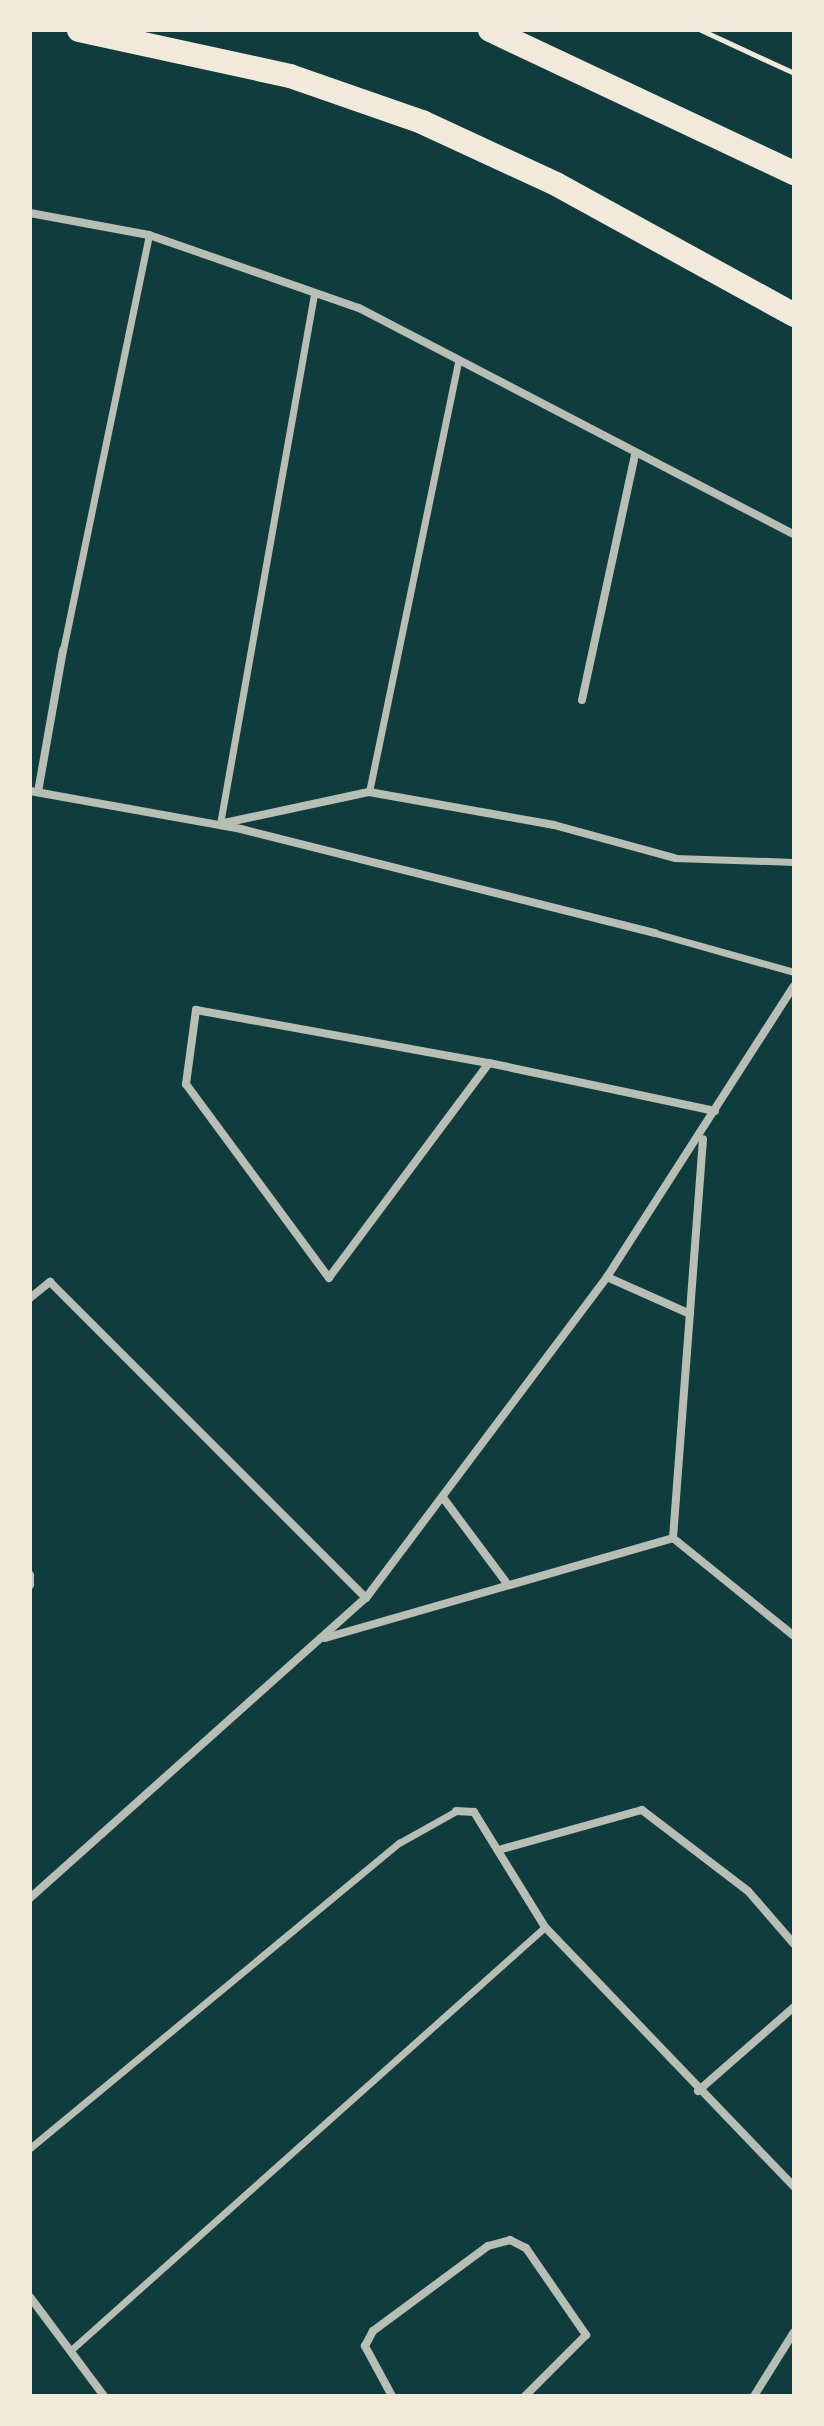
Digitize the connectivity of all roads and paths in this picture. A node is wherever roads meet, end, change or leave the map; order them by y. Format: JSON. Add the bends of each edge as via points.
{"nodes":[{"id":1,"x":79,"y":30,"type":"edge"},
{"id":2,"x":490,"y":30,"type":"edge"},
{"id":3,"x":701,"y":30,"type":"edge"},
{"id":4,"x":794,"y":73,"type":"edge"},
{"id":5,"x":794,"y":173,"type":"edge"},
{"id":6,"x":30,"y":213,"type":"edge"},
{"id":7,"x":149,"y":235,"type":"junction"},
{"id":8,"x":314,"y":294,"type":"junction"},
{"id":9,"x":794,"y":315,"type":"edge"},
{"id":10,"x":458,"y":361,"type":"junction"},
{"id":11,"x":635,"y":454,"type":"junction"},
{"id":12,"x":794,"y":534,"type":"edge"},
{"id":13,"x":63,"y":650,"type":"joint"},
{"id":14,"x":582,"y":700,"type":"dead end"},
{"id":15,"x":34,"y":792,"type":"edge"},
{"id":16,"x":369,"y":792,"type":"junction"},
{"id":17,"x":220,"y":824,"type":"junction"},
{"id":18,"x":675,"y":858,"type":"joint"},
{"id":19,"x":794,"y":862,"type":"edge"},
{"id":20,"x":655,"y":933,"type":"joint"},
{"id":21,"x":794,"y":972,"type":"edge"},
{"id":22,"x":794,"y":986,"type":"edge"},
{"id":23,"x":489,"y":1063,"type":"junction"},
{"id":24,"x":715,"y":1111,"type":"junction"},
{"id":25,"x":704,"y":1136,"type":"junction"},
{"id":26,"x":607,"y":1277,"type":"junction"},
{"id":27,"x":30,"y":1298,"type":"edge"},
{"id":28,"x":690,"y":1314,"type":"junction"},
{"id":29,"x":444,"y":1499,"type":"junction"},
{"id":30,"x":673,"y":1538,"type":"junction"},
{"id":31,"x":30,"y":1575,"type":"edge"},
{"id":32,"x":30,"y":1585,"type":"edge"},
{"id":33,"x":508,"y":1585,"type":"junction"},
{"id":34,"x":366,"y":1598,"type":"junction"},
{"id":35,"x":794,"y":1636,"type":"edge"},
{"id":36,"x":324,"y":1638,"type":"junction"},
{"id":37,"x":456,"y":1811,"type":"joint"},
{"id":38,"x":502,"y":1849,"type":"junction"},
{"id":39,"x":30,"y":1898,"type":"edge"},
{"id":40,"x":545,"y":1927,"type":"junction"},
{"id":41,"x":794,"y":1944,"type":"edge"},
{"id":42,"x":794,"y":2007,"type":"edge"},
{"id":43,"x":698,"y":2091,"type":"junction"},
{"id":44,"x":30,"y":2148,"type":"edge"},
{"id":45,"x":794,"y":2187,"type":"edge"},
{"id":46,"x":30,"y":2297,"type":"edge"},
{"id":47,"x":794,"y":2332,"type":"edge"},
{"id":48,"x":71,"y":2350,"type":"junction"},
{"id":49,"x":104,"y":2396,"type":"edge"},
{"id":50,"x":392,"y":2396,"type":"edge"},
{"id":51,"x":525,"y":2396,"type":"edge"},
{"id":52,"x":754,"y":2396,"type":"edge"}],
"edges":[{"from":1,"to":9,"type":"highway","via":[[290,76],[422,122],[556,184]]},
{"from":2,"to":5,"type":"highway"},
{"from":3,"to":4,"type":"path"},
{"from":6,"to":7,"type":"street"},
{"from":7,"to":8,"type":"street"},
{"from":7,"to":13,"type":"street"},
{"from":8,"to":10,"type":"street"},
{"from":8,"to":17,"type":"street"},
{"from":10,"to":11,"type":"street"},
{"from":10,"to":16,"type":"street"},
{"from":11,"to":12,"type":"street"},
{"from":11,"to":14,"type":"street"},
{"from":13,"to":15,"type":"street"},
{"from":15,"to":17,"type":"street"},
{"from":16,"to":17,"type":"street"},
{"from":16,"to":18,"type":"street","via":[[554,825]]},
{"from":17,"to":20,"type":"street"},
{"from":18,"to":19,"type":"street"},
{"from":20,"to":21,"type":"street"},
{"from":22,"to":24,"type":"street"},
{"from":23,"to":23,"type":"street","via":[[196,1010],[186,1084],[329,1278]]},
{"from":23,"to":24,"type":"street"},
{"from":24,"to":25,"type":"street"},
{"from":25,"to":26,"type":"street"},
{"from":25,"to":28,"type":"street"},
{"from":26,"to":28,"type":"street"},
{"from":26,"to":29,"type":"street"},
{"from":27,"to":34,"type":"street","via":[[50,1282]]},
{"from":28,"to":30,"type":"street"},
{"from":29,"to":33,"type":"street"},
{"from":29,"to":34,"type":"street"},
{"from":30,"to":33,"type":"street"},
{"from":30,"to":35,"type":"street"},
{"from":31,"to":32,"type":"street"},
{"from":33,"to":36,"type":"street"},
{"from":34,"to":36,"type":"street"},
{"from":36,"to":39,"type":"street"},
{"from":37,"to":38,"type":"street","via":[[474,1812]]},
{"from":37,"to":44,"type":"street","via":[[399,1843]]},
{"from":38,"to":40,"type":"street"},
{"from":38,"to":41,"type":"street","via":[[642,1810],[748,1891]]},
{"from":40,"to":43,"type":"street"},
{"from":40,"to":48,"type":"street"},
{"from":42,"to":43,"type":"street"},
{"from":43,"to":45,"type":"street"},
{"from":46,"to":48,"type":"street"},
{"from":47,"to":52,"type":"street"},
{"from":48,"to":49,"type":"street"},
{"from":50,"to":51,"type":"street","via":[[365,2346],[373,2331],[488,2246],[510,2240],[526,2248],[586,2335]]}]}
